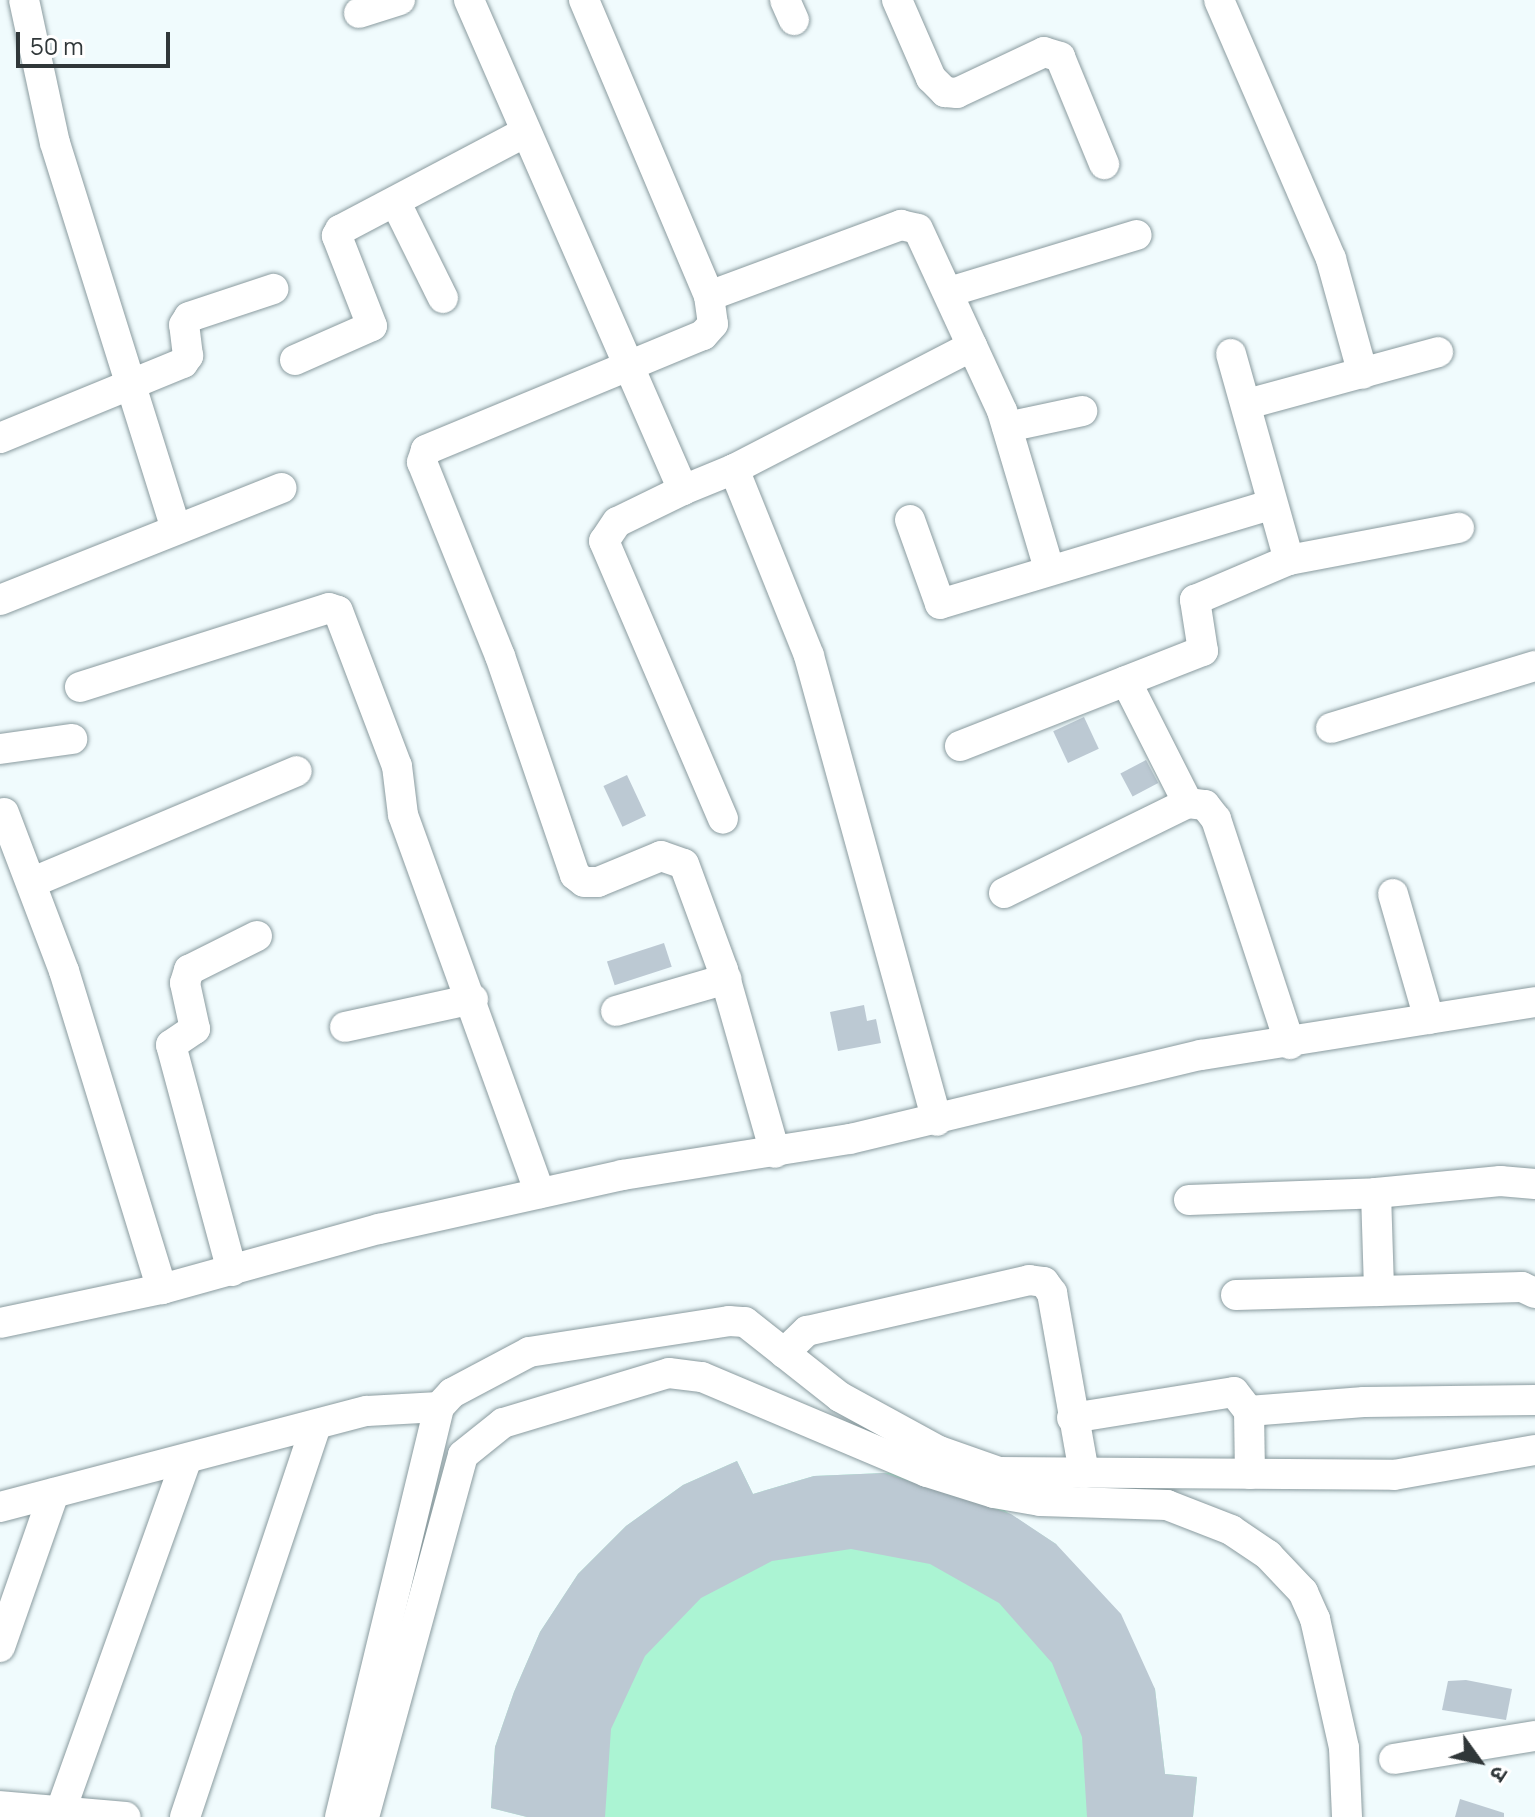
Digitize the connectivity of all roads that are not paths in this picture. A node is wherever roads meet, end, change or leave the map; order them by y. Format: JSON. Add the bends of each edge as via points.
{"nodes":[{"id":1,"x":24,"y":0,"type":"edge"},
{"id":2,"x":400,"y":0,"type":"edge"},
{"id":3,"x":469,"y":0,"type":"edge"},
{"id":4,"x":584,"y":0,"type":"edge"},
{"id":5,"x":897,"y":0,"type":"edge"},
{"id":6,"x":1219,"y":0,"type":"edge"},
{"id":7,"x":359,"y":13,"type":"dead end"},
{"id":8,"x":526,"y":132,"type":"junction"},
{"id":9,"x":1104,"y":164,"type":"dead end"},
{"id":10,"x":396,"y":203,"type":"junction"},
{"id":11,"x":1137,"y":235,"type":"dead end"},
{"id":12,"x":273,"y":289,"type":"dead end"},
{"id":13,"x":949,"y":292,"type":"junction"},
{"id":14,"x":709,"y":296,"type":"junction"},
{"id":15,"x":443,"y":298,"type":"dead end"},
{"id":16,"x":972,"y":346,"type":"junction"},
{"id":17,"x":1438,"y":352,"type":"dead end"},
{"id":18,"x":1231,"y":354,"type":"dead end"},
{"id":19,"x":295,"y":360,"type":"dead end"},
{"id":20,"x":625,"y":366,"type":"junction"},
{"id":21,"x":1363,"y":374,"type":"junction"},
{"id":22,"x":129,"y":383,"type":"junction"},
{"id":23,"x":1247,"y":404,"type":"junction"},
{"id":24,"x":1082,"y":411,"type":"dead end"},
{"id":25,"x":1007,"y":427,"type":"junction"},
{"id":26,"x":0,"y":438,"type":"edge"},
{"id":27,"x":734,"y":469,"type":"junction"},
{"id":28,"x":282,"y":488,"type":"dead end"},
{"id":29,"x":683,"y":490,"type":"junction"},
{"id":30,"x":1271,"y":505,"type":"junction"},
{"id":31,"x":910,"y":520,"type":"dead end"},
{"id":32,"x":176,"y":528,"type":"junction"},
{"id":33,"x":1459,"y":528,"type":"dead end"},
{"id":34,"x":1289,"y":560,"type":"junction"},
{"id":35,"x":1049,"y":569,"type":"junction"},
{"id":36,"x":0,"y":600,"type":"edge"},
{"id":37,"x":1535,"y":666,"type":"edge"},
{"id":38,"x":1126,"y":681,"type":"junction"},
{"id":39,"x":80,"y":687,"type":"dead end"},
{"id":40,"x":1331,"y":728,"type":"dead end"},
{"id":41,"x":72,"y":739,"type":"dead end"},
{"id":42,"x":960,"y":746,"type":"dead end"},
{"id":43,"x":0,"y":749,"type":"edge"},
{"id":44,"x":297,"y":771,"type":"dead end"},
{"id":45,"x":1188,"y":803,"type":"junction"},
{"id":46,"x":4,"y":813,"type":"dead end"},
{"id":47,"x":723,"y":819,"type":"dead end"},
{"id":48,"x":33,"y":882,"type":"junction"},
{"id":49,"x":1004,"y":893,"type":"dead end"},
{"id":50,"x":1393,"y":894,"type":"dead end"},
{"id":51,"x":257,"y":936,"type":"dead end"},
{"id":52,"x":726,"y":979,"type":"junction"},
{"id":53,"x":473,"y":999,"type":"junction"},
{"id":54,"x":1535,"y":1002,"type":"edge"},
{"id":55,"x":616,"y":1011,"type":"dead end"},
{"id":56,"x":1429,"y":1019,"type":"junction"},
{"id":57,"x":345,"y":1027,"type":"dead end"},
{"id":58,"x":1290,"y":1044,"type":"junction"},
{"id":59,"x":937,"y":1121,"type":"junction"},
{"id":60,"x":775,"y":1153,"type":"junction"},
{"id":61,"x":1535,"y":1184,"type":"edge"},
{"id":62,"x":540,"y":1193,"type":"junction"},
{"id":63,"x":1376,"y":1193,"type":"junction"},
{"id":64,"x":1189,"y":1200,"type":"dead end"},
{"id":65,"x":232,"y":1271,"type":"junction"},
{"id":66,"x":162,"y":1289,"type":"junction"},
{"id":67,"x":1379,"y":1291,"type":"junction"},
{"id":68,"x":1535,"y":1293,"type":"edge"},
{"id":69,"x":1236,"y":1295,"type":"dead end"},
{"id":70,"x":0,"y":1323,"type":"edge"},
{"id":71,"x":784,"y":1353,"type":"junction"},
{"id":72,"x":1535,"y":1400,"type":"edge"},
{"id":73,"x":439,"y":1407,"type":"junction"},
{"id":74,"x":1249,"y":1411,"type":"junction"},
{"id":75,"x":1072,"y":1418,"type":"junction"},
{"id":76,"x":316,"y":1426,"type":"junction"},
{"id":77,"x":1535,"y":1444,"type":"edge"},
{"id":78,"x":1535,"y":1450,"type":"edge"},
{"id":79,"x":187,"y":1459,"type":"junction"},
{"id":80,"x":1084,"y":1473,"type":"junction"},
{"id":81,"x":1250,"y":1474,"type":"junction"},
{"id":82,"x":54,"y":1493,"type":"junction"},
{"id":83,"x":0,"y":1507,"type":"edge"},
{"id":84,"x":0,"y":1647,"type":"edge"},
{"id":85,"x":1535,"y":1736,"type":"edge"},
{"id":86,"x":1394,"y":1759,"type":"dead end"},
{"id":87,"x":0,"y":1806,"type":"edge"},
{"id":88,"x":61,"y":1810,"type":"junction"},
{"id":89,"x":126,"y":1817,"type":"edge"},
{"id":90,"x":185,"y":1817,"type":"edge"},
{"id":91,"x":340,"y":1817,"type":"edge"},
{"id":92,"x":364,"y":1817,"type":"edge"},
{"id":93,"x":1347,"y":1817,"type":"edge"}],
"edges":[{"from":1,"to":22,"type":"street","via":[[55,143]]},
{"from":2,"to":7,"type":"street"},
{"from":3,"to":8,"type":"street"},
{"from":4,"to":14,"type":"street"},
{"from":5,"to":9,"type":"street","via":[[931,78],[945,92],[957,93],[1044,52],[1060,57]]},
{"from":6,"to":21,"type":"street","via":[[1331,259]]},
{"from":8,"to":10,"type":"street"},
{"from":8,"to":20,"type":"street"},
{"from":10,"to":15,"type":"street"},
{"from":10,"to":19,"type":"street","via":[[338,233],[372,315],[370,329]]},
{"from":11,"to":13,"type":"street"},
{"from":12,"to":22,"type":"street","via":[[189,317],[184,325],[186,361]]},
{"from":13,"to":14,"type":"street","via":[[924,237],[907,224]]},
{"from":13,"to":16,"type":"street"},
{"from":14,"to":20,"type":"street","via":[[714,319],[708,332]]},
{"from":16,"to":25,"type":"street"},
{"from":16,"to":27,"type":"street"},
{"from":17,"to":21,"type":"street"},
{"from":18,"to":23,"type":"street"},
{"from":20,"to":29,"type":"street"},
{"from":20,"to":52,"type":"street","via":[[426,450],[422,462],[500,656],[575,875],[584,882],[598,882],[661,856],[679,860],[692,880]]},
{"from":21,"to":23,"type":"street"},
{"from":22,"to":26,"type":"street"},
{"from":22,"to":32,"type":"street"},
{"from":23,"to":30,"type":"street"},
{"from":24,"to":25,"type":"street"},
{"from":25,"to":35,"type":"street"},
{"from":27,"to":29,"type":"street"},
{"from":27,"to":59,"type":"street","via":[[809,656]]},
{"from":28,"to":32,"type":"street"},
{"from":29,"to":47,"type":"street","via":[[617,522],[604,541]]},
{"from":30,"to":34,"type":"street"},
{"from":30,"to":35,"type":"street"},
{"from":31,"to":35,"type":"street","via":[[940,604]]},
{"from":32,"to":36,"type":"street"},
{"from":33,"to":34,"type":"street"},
{"from":34,"to":38,"type":"street","via":[[1195,600],[1203,651]]},
{"from":37,"to":40,"type":"street"},
{"from":38,"to":42,"type":"street"},
{"from":38,"to":45,"type":"street"},
{"from":39,"to":53,"type":"street","via":[[329,608],[338,611],[397,766],[403,815]]},
{"from":41,"to":43,"type":"street"},
{"from":44,"to":48,"type":"street"},
{"from":45,"to":49,"type":"street"},
{"from":45,"to":58,"type":"street","via":[[1205,805],[1216,819]]},
{"from":46,"to":48,"type":"street"},
{"from":48,"to":66,"type":"street"},
{"from":50,"to":56,"type":"street"},
{"from":51,"to":65,"type":"street","via":[[189,970],[185,983],[195,1029],[171,1045]]},
{"from":52,"to":55,"type":"street"},
{"from":52,"to":60,"type":"street"},
{"from":53,"to":57,"type":"street"},
{"from":53,"to":62,"type":"street"},
{"from":54,"to":56,"type":"street"},
{"from":56,"to":58,"type":"street"},
{"from":58,"to":59,"type":"street","via":[[1201,1055],[1104,1076]]},
{"from":59,"to":60,"type":"street"},
{"from":60,"to":62,"type":"street"},
{"from":61,"to":63,"type":"street","via":[[1500,1181]]},
{"from":62,"to":65,"type":"street","via":[[379,1229]]},
{"from":63,"to":64,"type":"street"},
{"from":63,"to":67,"type":"street"},
{"from":65,"to":66,"type":"street"},
{"from":66,"to":70,"type":"street"},
{"from":67,"to":68,"type":"street","via":[[1522,1287]]},
{"from":67,"to":69,"type":"street"},
{"from":71,"to":73,"type":"street","via":[[752,1325],[736,1320],[553,1346],[529,1352],[452,1393]]},
{"from":71,"to":75,"type":"street","via":[[807,1331],[1037,1280],[1052,1293]]},
{"from":71,"to":80,"type":"street","via":[[840,1397],[939,1451],[999,1472]]},
{"from":72,"to":74,"type":"street","via":[[1364,1402]]},
{"from":73,"to":76,"type":"street","via":[[367,1411]]},
{"from":73,"to":91,"type":"street"},
{"from":74,"to":75,"type":"street","via":[[1240,1395],[1228,1391]]},
{"from":74,"to":81,"type":"street"},
{"from":75,"to":80,"type":"street"},
{"from":76,"to":79,"type":"street"},
{"from":76,"to":90,"type":"street"},
{"from":77,"to":78,"type":"street"},
{"from":78,"to":81,"type":"street","via":[[1394,1475]]},
{"from":79,"to":82,"type":"street"},
{"from":79,"to":88,"type":"street"},
{"from":80,"to":81,"type":"street"},
{"from":82,"to":83,"type":"street"},
{"from":82,"to":84,"type":"street"},
{"from":85,"to":86,"type":"street"},
{"from":87,"to":88,"type":"street"},
{"from":88,"to":89,"type":"street"},
{"from":92,"to":93,"type":"street","via":[[463,1455],[503,1423],[669,1373],[702,1377],[927,1472],[994,1493],[1040,1501],[1167,1505],[1231,1530],[1268,1555],[1295,1583],[1315,1619],[1344,1748]]}]}
